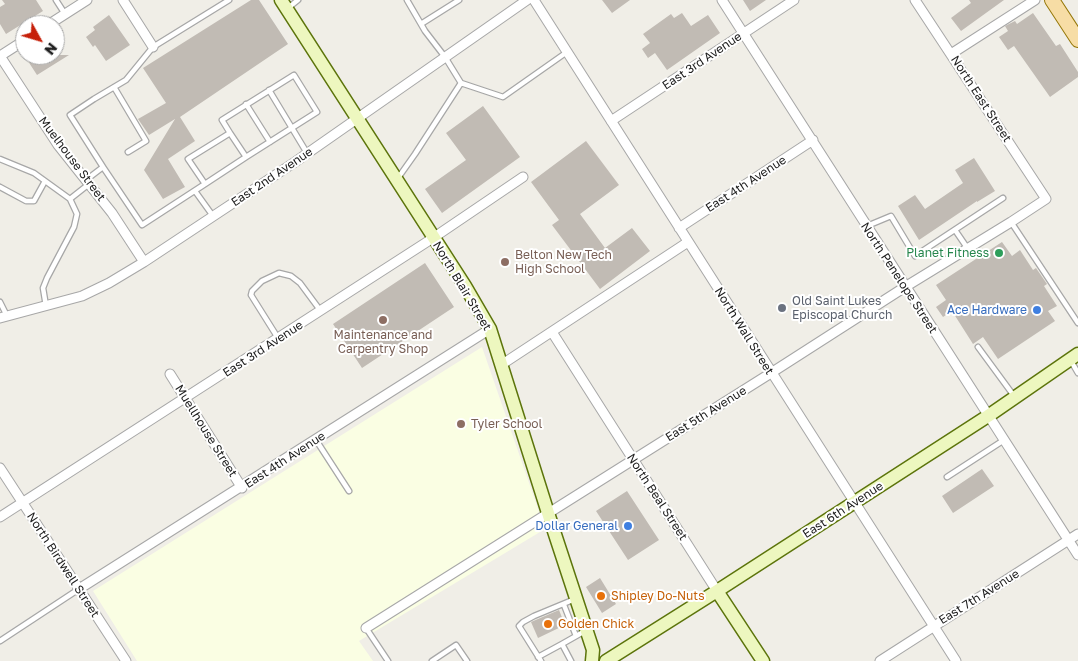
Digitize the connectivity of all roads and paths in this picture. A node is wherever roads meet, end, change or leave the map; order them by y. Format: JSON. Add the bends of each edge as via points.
{"nodes":[{"id":1,"x":56,"y":0,"type":"edge"},
{"id":2,"x":87,"y":0,"type":"edge"},
{"id":3,"x":123,"y":0,"type":"edge"},
{"id":4,"x":229,"y":0,"type":"edge"},
{"id":5,"x":298,"y":0,"type":"edge"},
{"id":6,"x":407,"y":0,"type":"edge"},
{"id":7,"x":459,"y":0,"type":"edge"},
{"id":8,"x":527,"y":0,"type":"edge"},
{"id":9,"x":534,"y":0,"type":"edge"},
{"id":10,"x":722,"y":0,"type":"edge"},
{"id":11,"x":794,"y":0,"type":"edge"},
{"id":12,"x":915,"y":0,"type":"edge"},
{"id":13,"x":1035,"y":0,"type":"edge"},
{"id":14,"x":1052,"y":0,"type":"edge"},
{"id":15,"x":284,"y":5,"type":"edge"},
{"id":16,"x":65,"y":14,"type":"joint"},
{"id":17,"x":422,"y":24,"type":"junction"},
{"id":18,"x":743,"y":34,"type":"junction"},
{"id":19,"x":1078,"y":40,"type":"edge"},
{"id":20,"x":15,"y":46,"type":"edge"},
{"id":21,"x":153,"y":47,"type":"junction"},
{"id":22,"x":567,"y":52,"type":"junction"},
{"id":23,"x":951,"y":54,"type":"junction"},
{"id":24,"x":0,"y":56,"type":"edge"},
{"id":25,"x":445,"y":57,"type":"junction"},
{"id":26,"x":461,"y":83,"type":"junction"},
{"id":27,"x":114,"y":87,"type":"junction"},
{"id":28,"x":269,"y":90,"type":"junction"},
{"id":29,"x":246,"y":104,"type":"junction"},
{"id":30,"x":356,"y":119,"type":"junction"},
{"id":31,"x":611,"y":122,"type":"junction"},
{"id":32,"x":292,"y":127,"type":"junction"},
{"id":33,"x":230,"y":133,"type":"junction"},
{"id":34,"x":812,"y":140,"type":"junction"},
{"id":35,"x":270,"y":142,"type":"junction"},
{"id":36,"x":128,"y":152,"type":"dead end"},
{"id":37,"x":307,"y":154,"type":"junction"},
{"id":38,"x":246,"y":157,"type":"junction"},
{"id":39,"x":0,"y":159,"type":"edge"},
{"id":40,"x":103,"y":167,"type":"junction"},
{"id":41,"x":523,"y":177,"type":"dead end"},
{"id":42,"x":396,"y":180,"type":"junction"},
{"id":43,"x":45,"y":181,"type":"junction"},
{"id":44,"x":87,"y":182,"type":"junction"},
{"id":45,"x":206,"y":184,"type":"junction"},
{"id":46,"x":0,"y":187,"type":"edge"},
{"id":47,"x":196,"y":191,"type":"junction"},
{"id":48,"x":1003,"y":198,"type":"dead end"},
{"id":49,"x":70,"y":199,"type":"junction"},
{"id":50,"x":1046,"y":199,"type":"joint"},
{"id":51,"x":213,"y":216,"type":"junction"},
{"id":52,"x":1011,"y":222,"type":"junction"},
{"id":53,"x":866,"y":227,"type":"junction"},
{"id":54,"x":679,"y":228,"type":"junction"},
{"id":55,"x":955,"y":230,"type":"junction"},
{"id":56,"x":433,"y":238,"type":"junction"},
{"id":57,"x":688,"y":242,"type":"junction"},
{"id":58,"x":968,"y":249,"type":"junction"},
{"id":59,"x":144,"y":262,"type":"junction"},
{"id":60,"x":905,"y":287,"type":"junction"},
{"id":61,"x":0,"y":302,"type":"edge"},
{"id":62,"x":46,"y":306,"type":"junction"},
{"id":63,"x":321,"y":311,"type":"junction"},
{"id":64,"x":3,"y":317,"type":"edge"},
{"id":65,"x":1078,"y":323,"type":"edge"},
{"id":66,"x":490,"y":329,"type":"junction"},
{"id":67,"x":552,"y":332,"type":"junction"},
{"id":68,"x":279,"y":339,"type":"junction"},
{"id":69,"x":978,"y":347,"type":"dead end"},
{"id":70,"x":1074,"y":357,"type":"edge"},
{"id":71,"x":500,"y":365,"type":"junction"},
{"id":72,"x":771,"y":373,"type":"junction"},
{"id":73,"x":1078,"y":373,"type":"edge"},
{"id":74,"x":170,"y":374,"type":"dead end"},
{"id":75,"x":1015,"y":398,"type":"junction"},
{"id":76,"x":186,"y":399,"type":"junction"},
{"id":77,"x":988,"y":416,"type":"junction"},
{"id":78,"x":316,"y":440,"type":"junction"},
{"id":79,"x":1004,"y":440,"type":"junction"},
{"id":80,"x":633,"y":460,"type":"junction"},
{"id":81,"x":0,"y":468,"type":"edge"},
{"id":82,"x":947,"y":477,"type":"dead end"},
{"id":83,"x":242,"y":488,"type":"junction"},
{"id":84,"x":348,"y":492,"type":"dead end"},
{"id":85,"x":23,"y":503,"type":"junction"},
{"id":86,"x":854,"y":503,"type":"junction"},
{"id":87,"x":548,"y":513,"type":"junction"},
{"id":88,"x":0,"y":518,"type":"edge"},
{"id":89,"x":1078,"y":534,"type":"edge"},
{"id":90,"x":1069,"y":540,"type":"junction"},
{"id":91,"x":1078,"y":555,"type":"edge"},
{"id":92,"x":79,"y":589,"type":"junction"},
{"id":93,"x":718,"y":591,"type":"junction"},
{"id":94,"x":576,"y":599,"type":"junction"},
{"id":95,"x":564,"y":605,"type":"junction"},
{"id":96,"x":933,"y":626,"type":"junction"},
{"id":97,"x":366,"y":628,"type":"joint"},
{"id":98,"x":581,"y":634,"type":"junction"},
{"id":99,"x":0,"y":641,"type":"edge"},
{"id":100,"x":562,"y":644,"type":"junction"},
{"id":101,"x":540,"y":659,"type":"edge"},
{"id":102,"x":126,"y":661,"type":"edge"},
{"id":103,"x":388,"y":661,"type":"edge"},
{"id":104,"x":432,"y":661,"type":"edge"},
{"id":105,"x":467,"y":661,"type":"edge"},
{"id":106,"x":571,"y":661,"type":"edge"},
{"id":107,"x":592,"y":661,"type":"edge"},
{"id":108,"x":606,"y":661,"type":"edge"},
{"id":109,"x":763,"y":661,"type":"edge"},
{"id":110,"x":880,"y":661,"type":"edge"},
{"id":111,"x":956,"y":661,"type":"edge"}],
"edges":[{"from":1,"to":16,"type":"lane"},
{"from":2,"to":16,"type":"street"},
{"from":3,"to":21,"type":"street"},
{"from":4,"to":21,"type":"lane"},
{"from":5,"to":15,"type":"lane"},
{"from":6,"to":17,"type":"lane"},
{"from":7,"to":17,"type":"lane"},
{"from":8,"to":25,"type":"street","name":"East 2nd Avenue"},
{"from":9,"to":22,"type":"street","name":"North Wall Street"},
{"from":10,"to":18,"type":"street","name":"North Penelope Street"},
{"from":11,"to":18,"type":"street","name":"East 3rd Avenue"},
{"from":12,"to":23,"type":"street","name":"North East Street"},
{"from":13,"to":23,"type":"street"},
{"from":14,"to":19,"type":"main road"},
{"from":15,"to":30,"type":"street","name":"North Blair Street"},
{"from":17,"to":25,"type":"lane"},
{"from":18,"to":31,"type":"street","name":"East 3rd Avenue"},
{"from":18,"to":34,"type":"street","name":"North Penelope Street"},
{"from":20,"to":24,"type":"street"},
{"from":21,"to":27,"type":"lane","via":[[126,80]]},
{"from":22,"to":26,"type":"lane","via":[[503,98]]},
{"from":22,"to":31,"type":"street","name":"North Wall Street"},
{"from":23,"to":50,"type":"street","name":"North East Street"},
{"from":24,"to":44,"type":"street","name":"Muelhouse Street","via":[[58,145]]},
{"from":25,"to":26,"type":"lane"},
{"from":25,"to":30,"type":"street","name":"East 2nd Avenue"},
{"from":26,"to":42,"type":"lane"},
{"from":27,"to":36,"type":"lane","via":[[146,141]]},
{"from":27,"to":40,"type":"lane","via":[[70,115]]},
{"from":28,"to":29,"type":"lane"},
{"from":28,"to":32,"type":"lane"},
{"from":28,"to":32,"type":"lane","via":[[294,75],[308,97],[317,112]]},
{"from":29,"to":33,"type":"lane","via":[[222,120]]},
{"from":29,"to":35,"type":"lane"},
{"from":30,"to":37,"type":"street","name":"East 2nd Avenue"},
{"from":30,"to":42,"type":"street","name":"North Blair Street"},
{"from":31,"to":54,"type":"street","name":"North Wall Street"},
{"from":32,"to":35,"type":"lane"},
{"from":32,"to":37,"type":"lane"},
{"from":33,"to":38,"type":"lane"},
{"from":33,"to":45,"type":"lane","via":[[188,159]]},
{"from":34,"to":53,"type":"street","name":"North Penelope Street"},
{"from":34,"to":54,"type":"street","name":"East 4th Avenue"},
{"from":35,"to":38,"type":"lane"},
{"from":37,"to":51,"type":"street","name":"East 2nd Avenue"},
{"from":38,"to":45,"type":"lane"},
{"from":39,"to":43,"type":"lane"},
{"from":40,"to":44,"type":"lane"},
{"from":40,"to":47,"type":"lane","via":[[142,225]]},
{"from":41,"to":56,"type":"street","name":"East 3rd Avenue"},
{"from":42,"to":56,"type":"street","name":"North Blair Street"},
{"from":43,"to":46,"type":"lane","via":[[34,201],[26,201]]},
{"from":43,"to":49,"type":"lane"},
{"from":44,"to":49,"type":"lane"},
{"from":44,"to":59,"type":"street","name":"Muelhouse Street"},
{"from":45,"to":47,"type":"lane"},
{"from":47,"to":51,"type":"lane"},
{"from":48,"to":55,"type":"lane"},
{"from":49,"to":62,"type":"lane","via":[[77,214],[74,227],[43,288]]},
{"from":50,"to":52,"type":"street","name":"East 5th Avenue"},
{"from":51,"to":59,"type":"street","name":"East 2nd Avenue"},
{"from":52,"to":58,"type":"street","name":"East 5th Avenue"},
{"from":52,"to":65,"type":"lane"},
{"from":53,"to":55,"type":"lane","via":[[891,216],[915,256]]},
{"from":53,"to":60,"type":"street","name":"North Penelope Street"},
{"from":54,"to":57,"type":"street","name":"North Wall Street"},
{"from":55,"to":58,"type":"lane"},
{"from":56,"to":63,"type":"street","name":"East 3rd Avenue"},
{"from":56,"to":66,"type":"street","name":"North Blair Street"},
{"from":57,"to":67,"type":"street"},
{"from":57,"to":72,"type":"street","name":"North Wall Street"},
{"from":58,"to":60,"type":"street","name":"East 5th Avenue"},
{"from":59,"to":62,"type":"street","name":"East 2nd Avenue","via":[[82,296]]},
{"from":60,"to":72,"type":"street","name":"East 5th Avenue"},
{"from":60,"to":77,"type":"street","name":"North Penelope Street"},
{"from":61,"to":64,"type":"lane"},
{"from":62,"to":64,"type":"street","name":"East 2nd Avenue"},
{"from":63,"to":68,"type":"street","name":"East 3rd Avenue"},
{"from":63,"to":68,"type":"lane","via":[[291,276],[279,273],[262,281],[251,295]]},
{"from":66,"to":71,"type":"street","name":"North Blair Street"},
{"from":66,"to":78,"type":"street","name":"East 4th Avenue"},
{"from":67,"to":71,"type":"street"},
{"from":67,"to":80,"type":"street","name":"North Beal Street"},
{"from":68,"to":76,"type":"street","name":"East 3rd Avenue"},
{"from":69,"to":75,"type":"lane"},
{"from":70,"to":73,"type":"lane"},
{"from":70,"to":75,"type":"street","name":"East 6th Avenue"},
{"from":71,"to":87,"type":"street","name":"North Blair Street"},
{"from":72,"to":80,"type":"street","name":"East 5th Avenue"},
{"from":72,"to":86,"type":"street","name":"North Wall Street"},
{"from":74,"to":76,"type":"street","name":"Muellhouse Street"},
{"from":75,"to":77,"type":"street","name":"East 6th Avenue"},
{"from":76,"to":83,"type":"street","name":"Muellhouse Street"},
{"from":76,"to":85,"type":"street","name":"East 3rd Avenue"},
{"from":77,"to":79,"type":"street","name":"North Penelope Street"},
{"from":77,"to":86,"type":"street","name":"East 6th Avenue"},
{"from":78,"to":83,"type":"street","name":"East 4th Avenue"},
{"from":78,"to":84,"type":"lane"},
{"from":79,"to":82,"type":"lane"},
{"from":79,"to":90,"type":"street","name":"North Penelope Street"},
{"from":80,"to":87,"type":"street","name":"East 5th Avenue"},
{"from":80,"to":93,"type":"street","name":"North Beal Street"},
{"from":81,"to":85,"type":"street","name":"North Birdwell Street"},
{"from":83,"to":92,"type":"street","name":"East 4th Avenue"},
{"from":85,"to":88,"type":"street","name":"East 3rd Avenue"},
{"from":85,"to":92,"type":"street","name":"North Birdwell Street"},
{"from":86,"to":93,"type":"street","name":"East 6th Avenue"},
{"from":86,"to":96,"type":"street","name":"North Wall Street"},
{"from":87,"to":94,"type":"street","name":"North Blair Street"},
{"from":87,"to":97,"type":"street","name":"East 5th Avenue"},
{"from":89,"to":90,"type":"street","name":"East 7th Avenue"},
{"from":90,"to":91,"type":"street","name":"North Penelope Street"},
{"from":90,"to":96,"type":"street","name":"East 7th Avenue"},
{"from":92,"to":99,"type":"lane"},
{"from":92,"to":102,"type":"street","name":"North Birdwell Street"},
{"from":93,"to":108,"type":"street","name":"East 6th Avenue"},
{"from":93,"to":109,"type":"street","name":"North Beal Street"},
{"from":94,"to":95,"type":"lane"},
{"from":94,"to":98,"type":"street","name":"North Blair Street"},
{"from":95,"to":98,"type":"lane"},
{"from":95,"to":101,"type":"lane","via":[[554,606],[520,626]]},
{"from":96,"to":110,"type":"street","name":"East 7th Avenue"},
{"from":96,"to":111,"type":"street","name":"North Wall Street"},
{"from":97,"to":103,"type":"lane"},
{"from":98,"to":100,"type":"lane"},
{"from":98,"to":107,"type":"street","name":"North Blair Street","via":[[593,650]]},
{"from":100,"to":101,"type":"lane"},
{"from":100,"to":106,"type":"lane"},
{"from":104,"to":105,"type":"lane","via":[[456,645]]}]}
